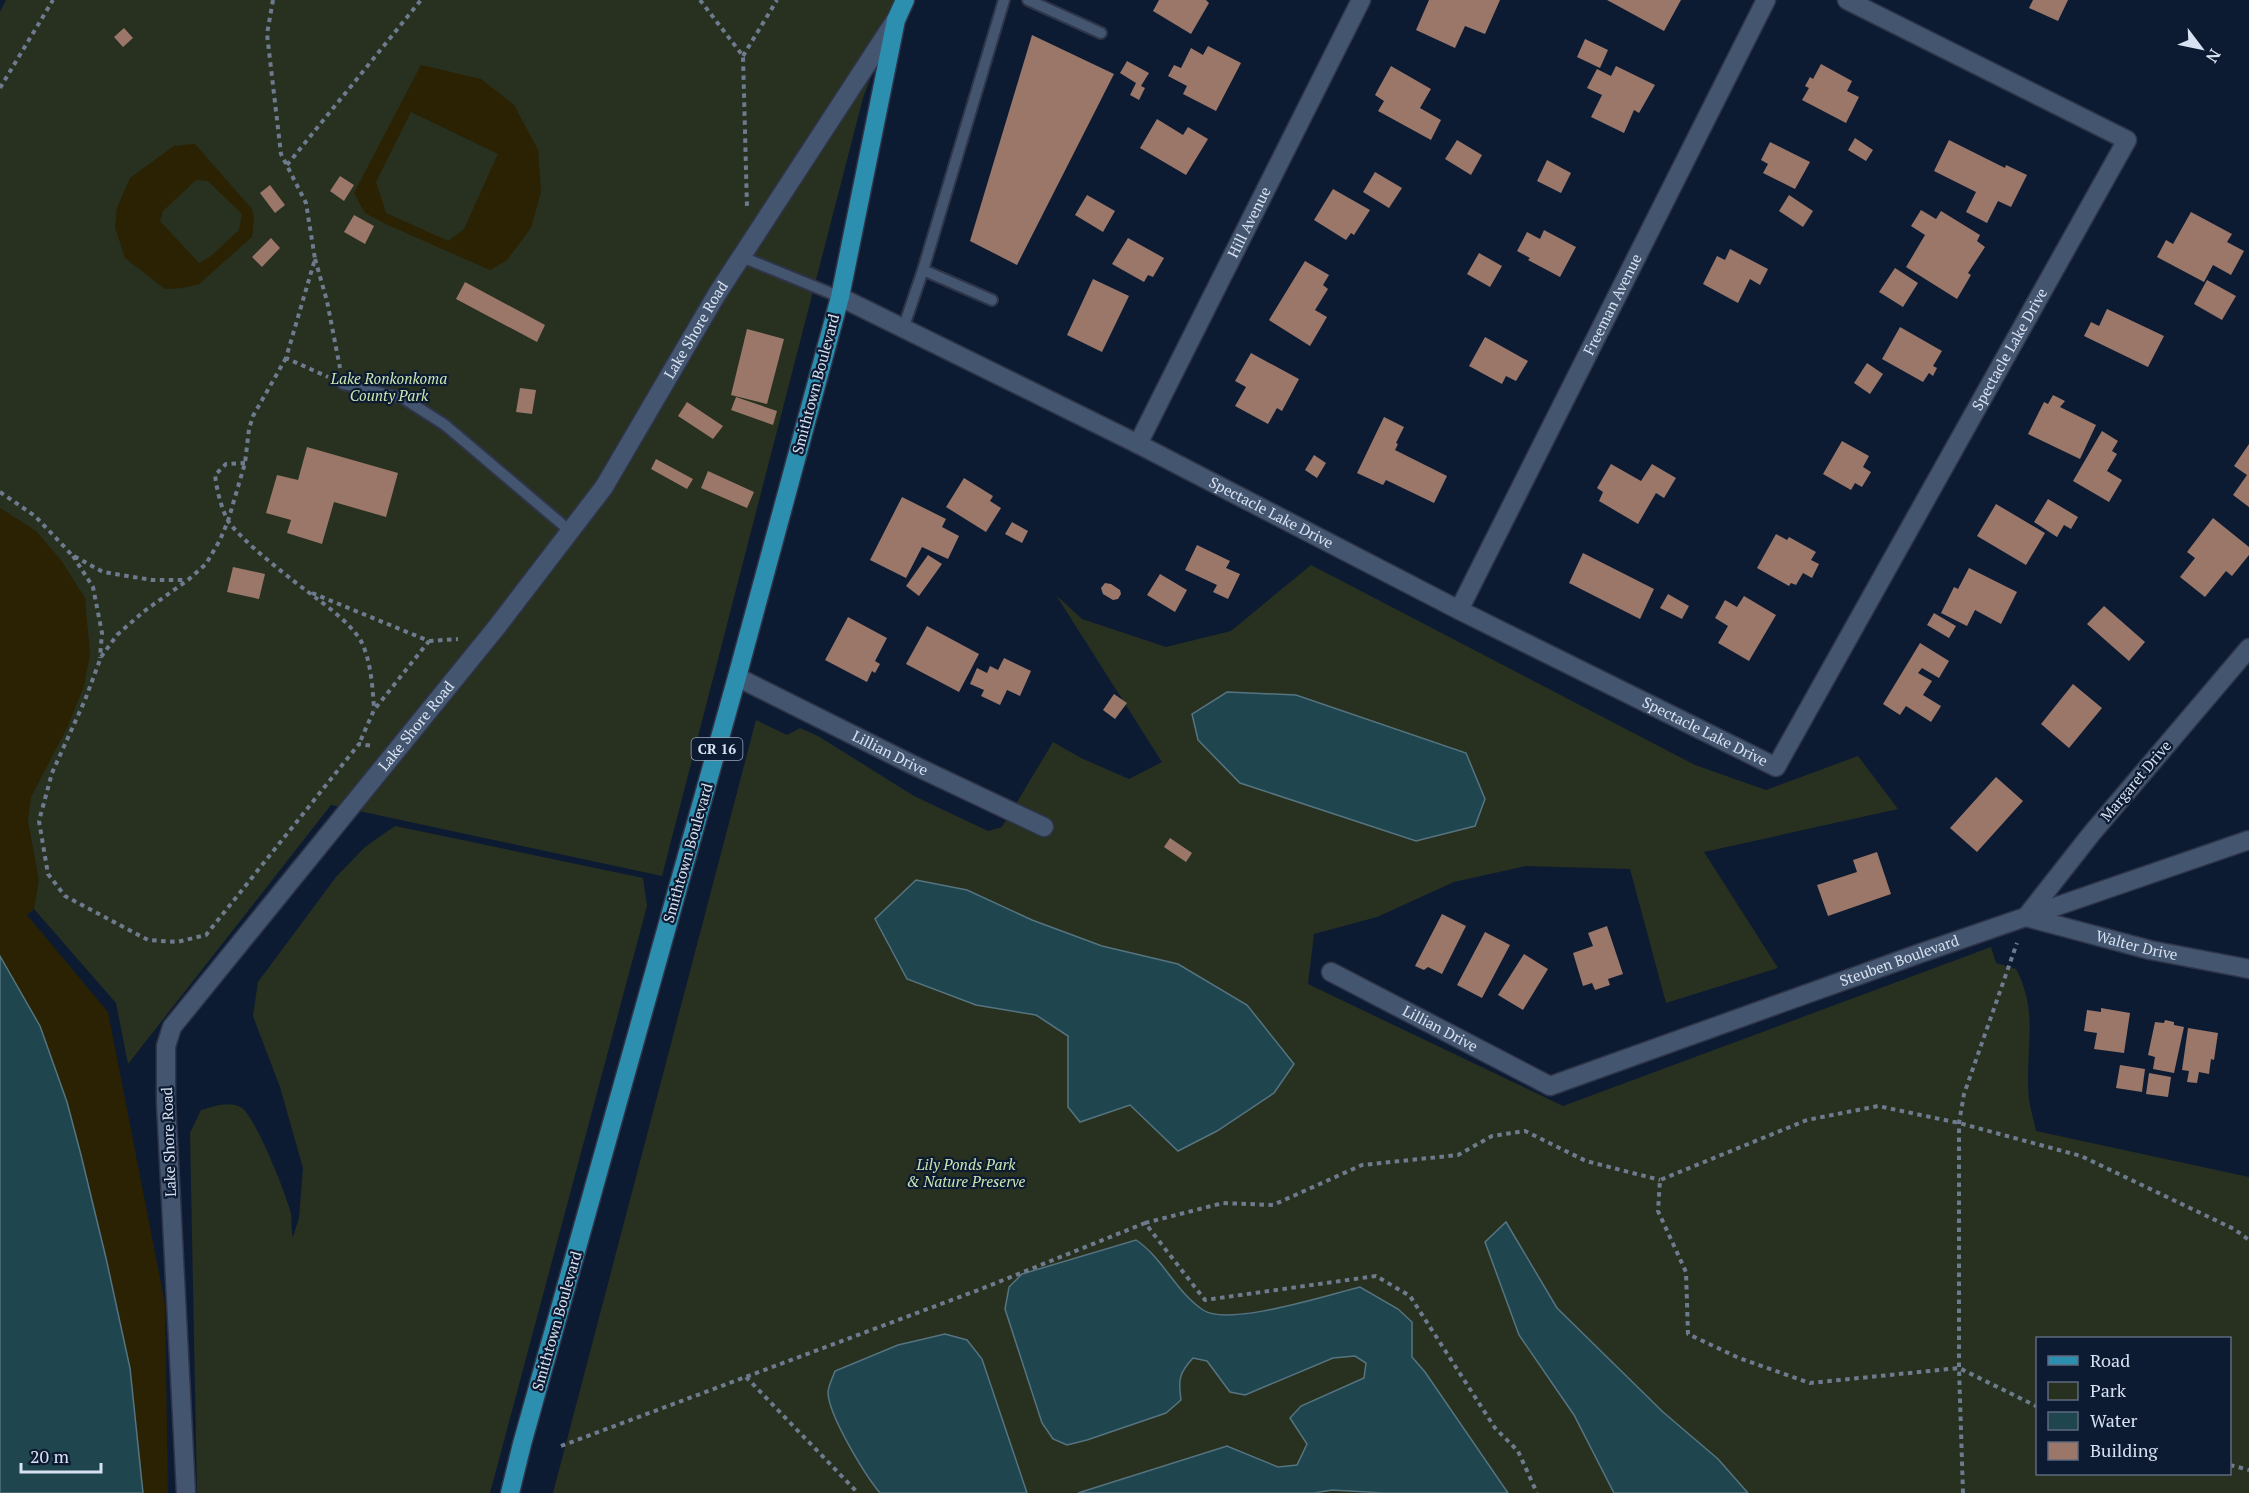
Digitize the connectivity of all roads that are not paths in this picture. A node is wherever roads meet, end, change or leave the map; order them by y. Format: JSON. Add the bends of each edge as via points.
{"nodes":[{"id":1,"x":905,"y":0,"type":"edge"},
{"id":2,"x":1004,"y":0,"type":"edge"},
{"id":3,"x":1028,"y":0,"type":"edge"},
{"id":4,"x":1361,"y":0,"type":"edge"},
{"id":5,"x":1766,"y":0,"type":"edge"},
{"id":6,"x":1847,"y":0,"type":"edge"},
{"id":7,"x":896,"y":20,"type":"junction"},
{"id":8,"x":1101,"y":33,"type":"dead end"},
{"id":9,"x":742,"y":257,"type":"junction"},
{"id":10,"x":923,"y":270,"type":"junction"},
{"id":11,"x":840,"y":297,"type":"junction"},
{"id":12,"x":992,"y":300,"type":"dead end"},
{"id":13,"x":903,"y":329,"type":"junction"},
{"id":14,"x":343,"y":384,"type":"road end"},
{"id":15,"x":1138,"y":444,"type":"junction"},
{"id":16,"x":570,"y":531,"type":"junction"},
{"id":17,"x":1459,"y":610,"type":"junction"},
{"id":18,"x":2249,"y":648,"type":"edge"},
{"id":19,"x":737,"y":677,"type":"junction"},
{"id":20,"x":1044,"y":827,"type":"dead end"},
{"id":21,"x":2249,"y":840,"type":"edge"},
{"id":22,"x":2026,"y":917,"type":"junction"},
{"id":23,"x":2249,"y":969,"type":"edge"},
{"id":24,"x":1331,"y":972,"type":"dead end"},
{"id":25,"x":1550,"y":1086,"type":"joint"},
{"id":26,"x":186,"y":1493,"type":"edge"},
{"id":27,"x":510,"y":1493,"type":"edge"}],
"edges":[{"from":1,"to":7,"type":"main road","name":"Smithtown Boulevard","number":"CR 16"},
{"from":2,"to":10,"type":"lane"},
{"from":3,"to":8,"type":"lane"},
{"from":4,"to":15,"type":"street","name":"Hill Avenue"},
{"from":5,"to":17,"type":"street","name":"Freeman Avenue"},
{"from":6,"to":17,"type":"street","name":"Spectacle Lake Drive","via":[[2127,140],[1776,767]]},
{"from":7,"to":9,"type":"street","name":"Lake Shore Road"},
{"from":7,"to":11,"type":"main road","name":"Smithtown Boulevard","number":"CR 16"},
{"from":9,"to":11,"type":"lane"},
{"from":9,"to":16,"type":"street","name":"Lake Shore Road","via":[[604,487]]},
{"from":10,"to":12,"type":"lane"},
{"from":10,"to":13,"type":"lane"},
{"from":11,"to":13,"type":"street","name":"Spectacle Lake Drive"},
{"from":11,"to":19,"type":"main road","name":"Smithtown Boulevard","number":"CR 16"},
{"from":13,"to":15,"type":"street","name":"Spectacle Lake Drive"},
{"from":14,"to":16,"type":"lane","via":[[403,398],[445,425]]},
{"from":15,"to":17,"type":"street","name":"Spectacle Lake Drive"},
{"from":16,"to":26,"type":"street","name":"Lake Shore Road","via":[[172,1027],[166,1046],[166,1103]]},
{"from":18,"to":22,"type":"street","name":"Margaret Drive"},
{"from":19,"to":20,"type":"street","name":"Lillian Drive"},
{"from":19,"to":27,"type":"main road","name":"Smithtown Boulevard","number":"CR 16"},
{"from":21,"to":22,"type":"street","name":"Steuben Boulevard"},
{"from":22,"to":23,"type":"street","name":"Walter Drive","via":[[2151,950]]},
{"from":22,"to":25,"type":"street","name":"Steuben Boulevard"},
{"from":24,"to":25,"type":"street","name":"Lillian Drive"}]}
